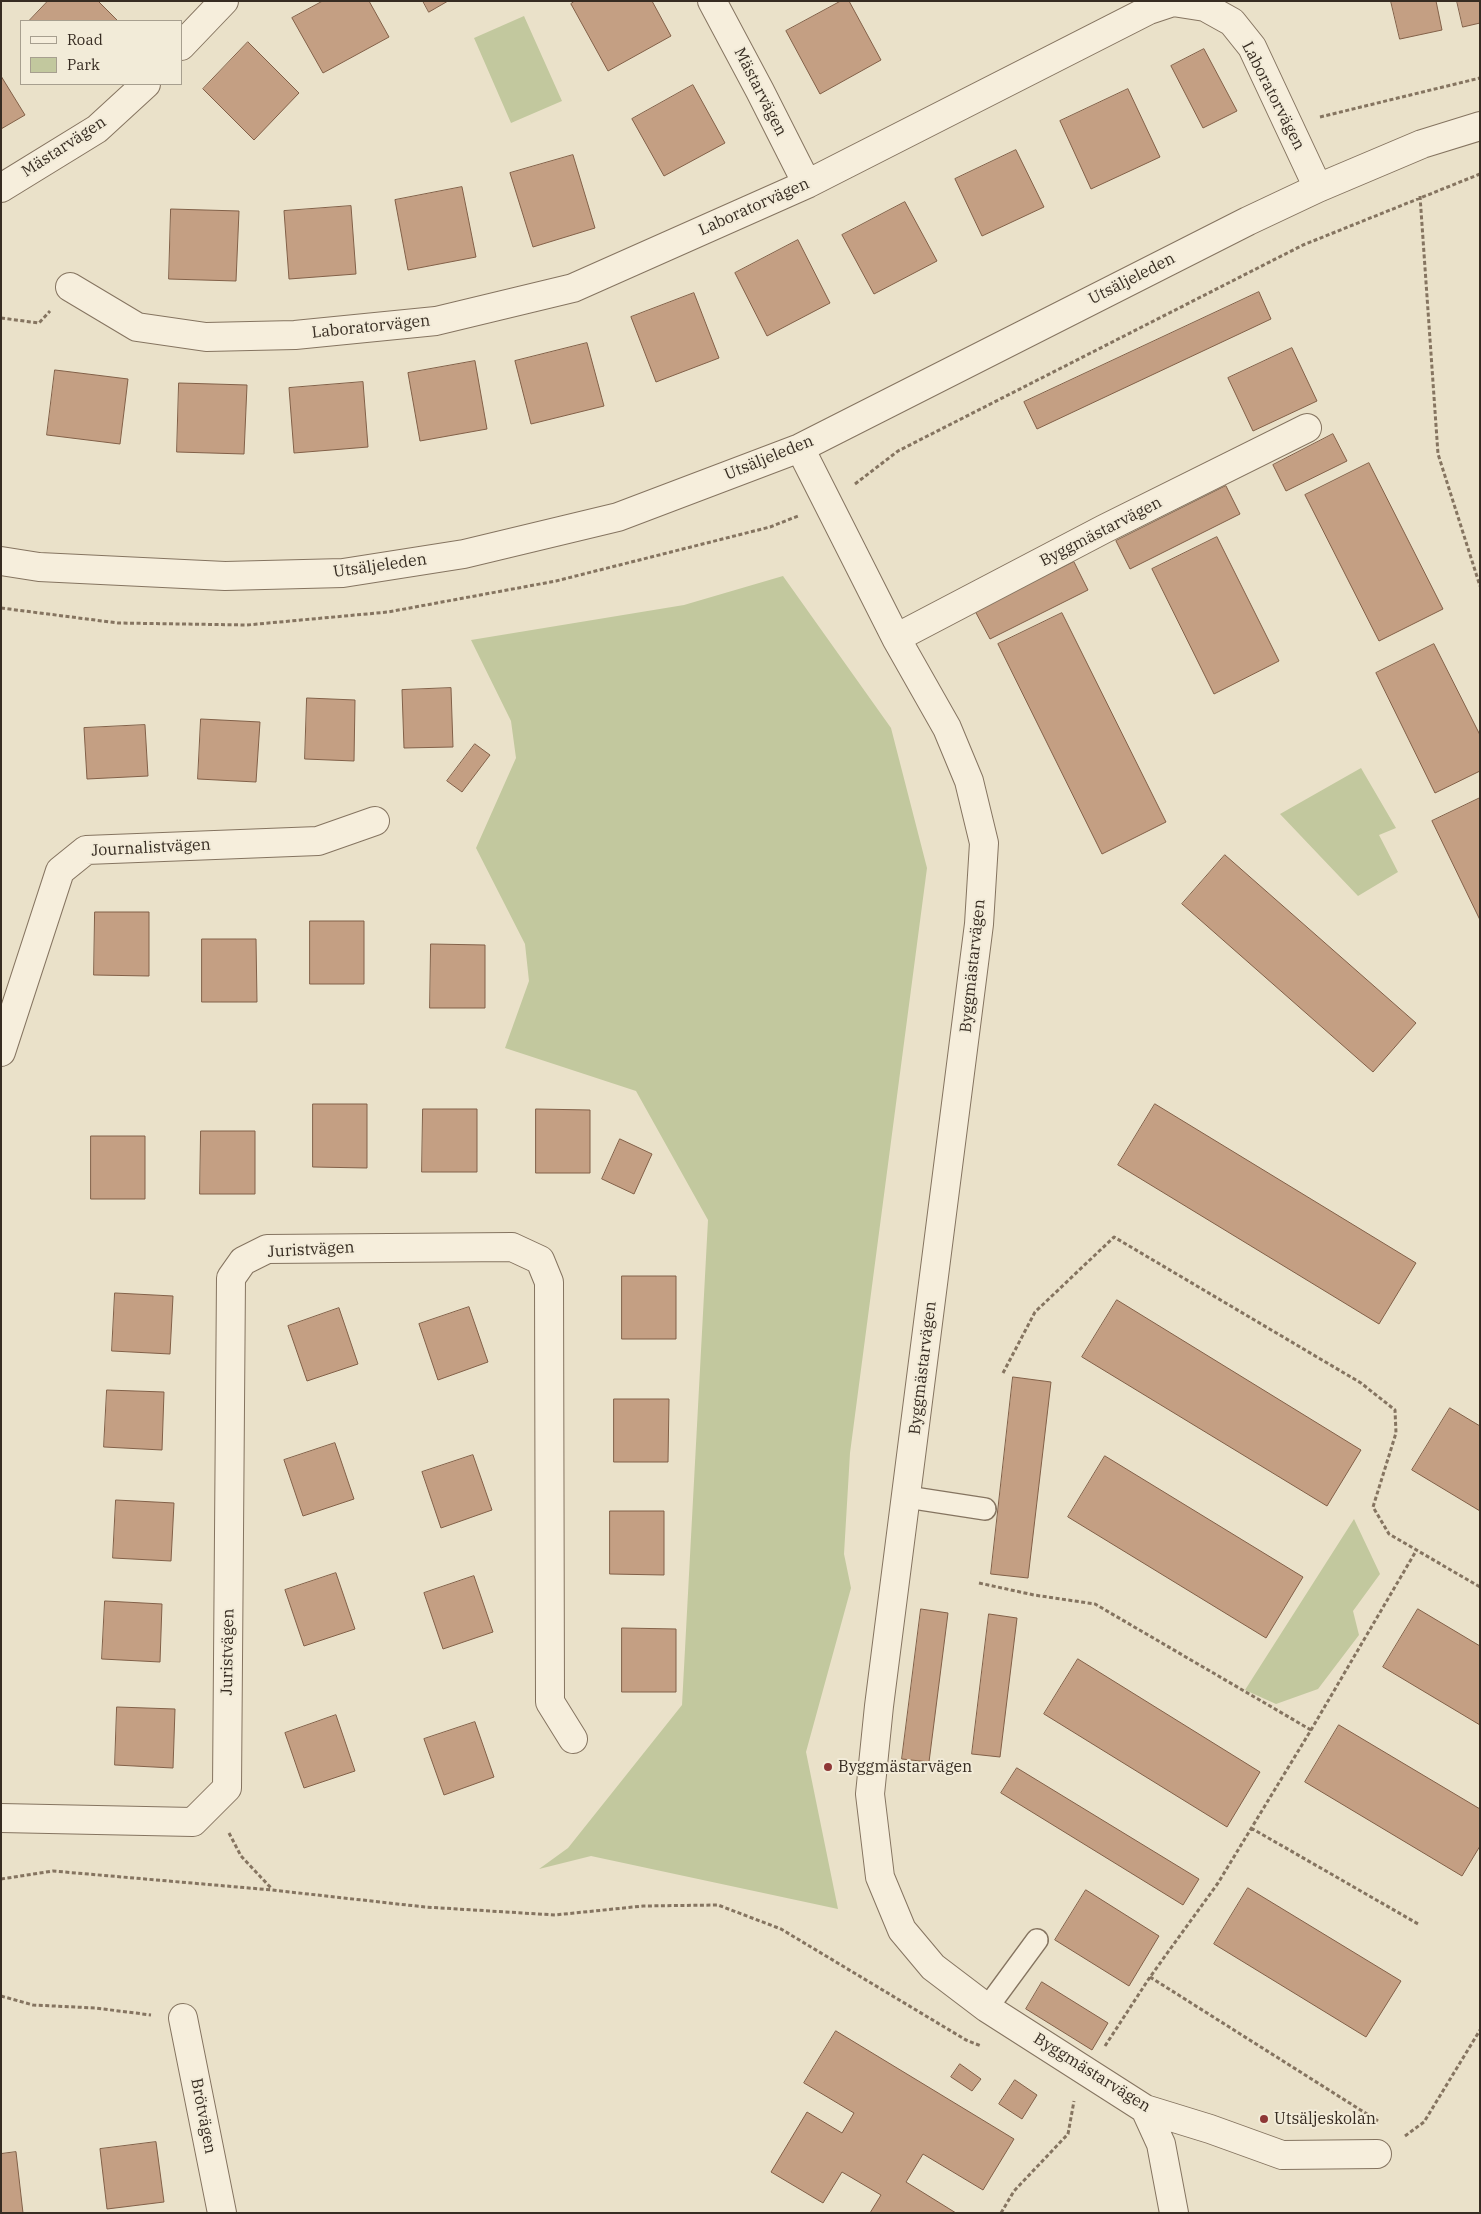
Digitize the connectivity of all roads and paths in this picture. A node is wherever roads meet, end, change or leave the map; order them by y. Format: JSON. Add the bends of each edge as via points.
{"nodes":[{"id":1,"x":224,"y":1,"type":"edge"},
{"id":2,"x":712,"y":1,"type":"edge"},
{"id":3,"x":182,"y":45,"type":"edge"},
{"id":4,"x":1480,"y":78,"type":"edge"},
{"id":5,"x":145,"y":85,"type":"edge"},
{"id":6,"x":1290,"y":124,"type":"junction"},
{"id":7,"x":1480,"y":126,"type":"edge"},
{"id":8,"x":807,"y":184,"type":"junction"},
{"id":9,"x":1,"y":188,"type":"edge"},
{"id":10,"x":1318,"y":188,"type":"junction"},
{"id":11,"x":1420,"y":196,"type":"dead end"},
{"id":12,"x":70,"y":287,"type":"joint"},
{"id":13,"x":1,"y":318,"type":"edge"},
{"id":14,"x":1307,"y":428,"type":"dead end"},
{"id":15,"x":800,"y":448,"type":"junction"},
{"id":16,"x":1,"y":561,"type":"edge"},
{"id":17,"x":1480,"y":586,"type":"edge"},
{"id":18,"x":896,"y":638,"type":"junction"},
{"id":19,"x":375,"y":821,"type":"dead end"},
{"id":20,"x":1,"y":1052,"type":"edge"},
{"id":21,"x":1003,"y":1374,"type":"dead end"},
{"id":22,"x":906,"y":1497,"type":"junction"},
{"id":23,"x":985,"y":1510,"type":"dead end"},
{"id":24,"x":1416,"y":1551,"type":"junction"},
{"id":25,"x":979,"y":1583,"type":"dead end"},
{"id":26,"x":1480,"y":1587,"type":"edge"},
{"id":27,"x":1311,"y":1730,"type":"junction"},
{"id":28,"x":573,"y":1739,"type":"dead end"},
{"id":29,"x":212,"y":1802,"type":"junction"},
{"id":30,"x":1,"y":1818,"type":"edge"},
{"id":31,"x":1251,"y":1828,"type":"junction"},
{"id":32,"x":1,"y":1879,"type":"edge"},
{"id":33,"x":272,"y":1890,"type":"junction"},
{"id":34,"x":1420,"y":1925,"type":"dead end"},
{"id":35,"x":1037,"y":1940,"type":"dead end"},
{"id":36,"x":1150,"y":1977,"type":"junction"},
{"id":37,"x":1,"y":1996,"type":"edge"},
{"id":38,"x":987,"y":2008,"type":"junction"},
{"id":39,"x":183,"y":2018,"type":"joint"},
{"id":40,"x":1480,"y":2030,"type":"edge"},
{"id":41,"x":990,"y":2049,"type":"dead end"},
{"id":42,"x":1089,"y":2072,"type":"junction"},
{"id":43,"x":1145,"y":2109,"type":"junction"},
{"id":44,"x":1392,"y":2129,"type":"junction"},
{"id":45,"x":1377,"y":2154,"type":"joint"},
{"id":46,"x":222,"y":2213,"type":"edge"},
{"id":47,"x":1001,"y":2213,"type":"edge"},
{"id":48,"x":1174,"y":2213,"type":"edge"}],
"edges":[{"from":1,"to":3,"type":"street"},
{"from":2,"to":8,"type":"street","name":"Mästarvägen"},
{"from":4,"to":6,"type":"path"},
{"from":5,"to":9,"type":"street","name":"Mästarvägen","via":[[97,129]]},
{"from":6,"to":8,"type":"street","name":"Laboratorvägen","via":[[1252,47],[1232,22],[1206,7],[1173,2],[1148,10]]},
{"from":6,"to":10,"type":"street","name":"Laboratorvägen"},
{"from":7,"to":10,"type":"street","name":"Utsäljeleden","via":[[1422,144]]},
{"from":8,"to":12,"type":"street","name":"Laboratorvägen","via":[[573,288],[436,321],[295,335],[206,337],[137,328]]},
{"from":10,"to":15,"type":"street","name":"Utsäljeleden"},
{"from":11,"to":17,"type":"path","via":[[1438,454]]},
{"from":12,"to":13,"type":"path","via":[[39,323]]},
{"from":14,"to":18,"type":"street","name":"Byggmästarvägen"},
{"from":15,"to":16,"type":"street","name":"Utsäljeleden","via":[[618,517],[464,554],[342,573],[225,576],[39,567]]},
{"from":15,"to":18,"type":"street","name":"Byggmästarvägen"},
{"from":18,"to":22,"type":"street","name":"Byggmästarvägen","via":[[947,728],[968,781],[984,843],[979,924]]},
{"from":19,"to":20,"type":"street","name":"Journalistvägen","via":[[318,841],[86,850],[60,871]]},
{"from":21,"to":24,"type":"path","via":[[1035,1312],[1114,1236],[1361,1383],[1395,1410],[1396,1433],[1373,1507],[1389,1534]]},
{"from":22,"to":23,"type":"lane"},
{"from":22,"to":38,"type":"street","name":"Byggmästarvägen","via":[[870,1794],[880,1877],[902,1930],[933,1967]]},
{"from":24,"to":26,"type":"path"},
{"from":24,"to":27,"type":"path"},
{"from":25,"to":27,"type":"path","via":[[1096,1604]]},
{"from":27,"to":31,"type":"path"},
{"from":28,"to":29,"type":"street","name":"Juristvägen","via":[[550,1702],[549,1282],[540,1260],[512,1247],[267,1249],[243,1261],[231,1278],[227,1788]]},
{"from":29,"to":30,"type":"street","name":"Juristvägen","via":[[193,1822]]},
{"from":29,"to":33,"type":"path","via":[[240,1856]]},
{"from":31,"to":34,"type":"path"},
{"from":31,"to":36,"type":"path","via":[[1218,1883]]},
{"from":32,"to":33,"type":"path","via":[[53,1871]]},
{"from":33,"to":41,"type":"path","via":[[425,1907],[555,1915],[643,1906],[718,1905],[781,1929],[966,2040]]},
{"from":35,"to":38,"type":"lane"},
{"from":36,"to":42,"type":"path"},
{"from":36,"to":44,"type":"path"},
{"from":37,"to":39,"type":"path","via":[[33,2005]]},
{"from":38,"to":42,"type":"street","name":"Byggmästarvägen"},
{"from":39,"to":46,"type":"street","name":"Brötvägen"},
{"from":40,"to":44,"type":"path","via":[[1424,2122],[1406,2137]]},
{"from":42,"to":43,"type":"street","name":"Byggmästarvägen"},
{"from":42,"to":47,"type":"path","via":[[1074,2096],[1068,2134],[1014,2191]]},
{"from":43,"to":45,"type":"street","name":"Byggmästarvägen","via":[[1282,2155]]},
{"from":43,"to":48,"type":"street","via":[[1161,2144]]},
{"from":44,"to":45,"type":"path"}]}
